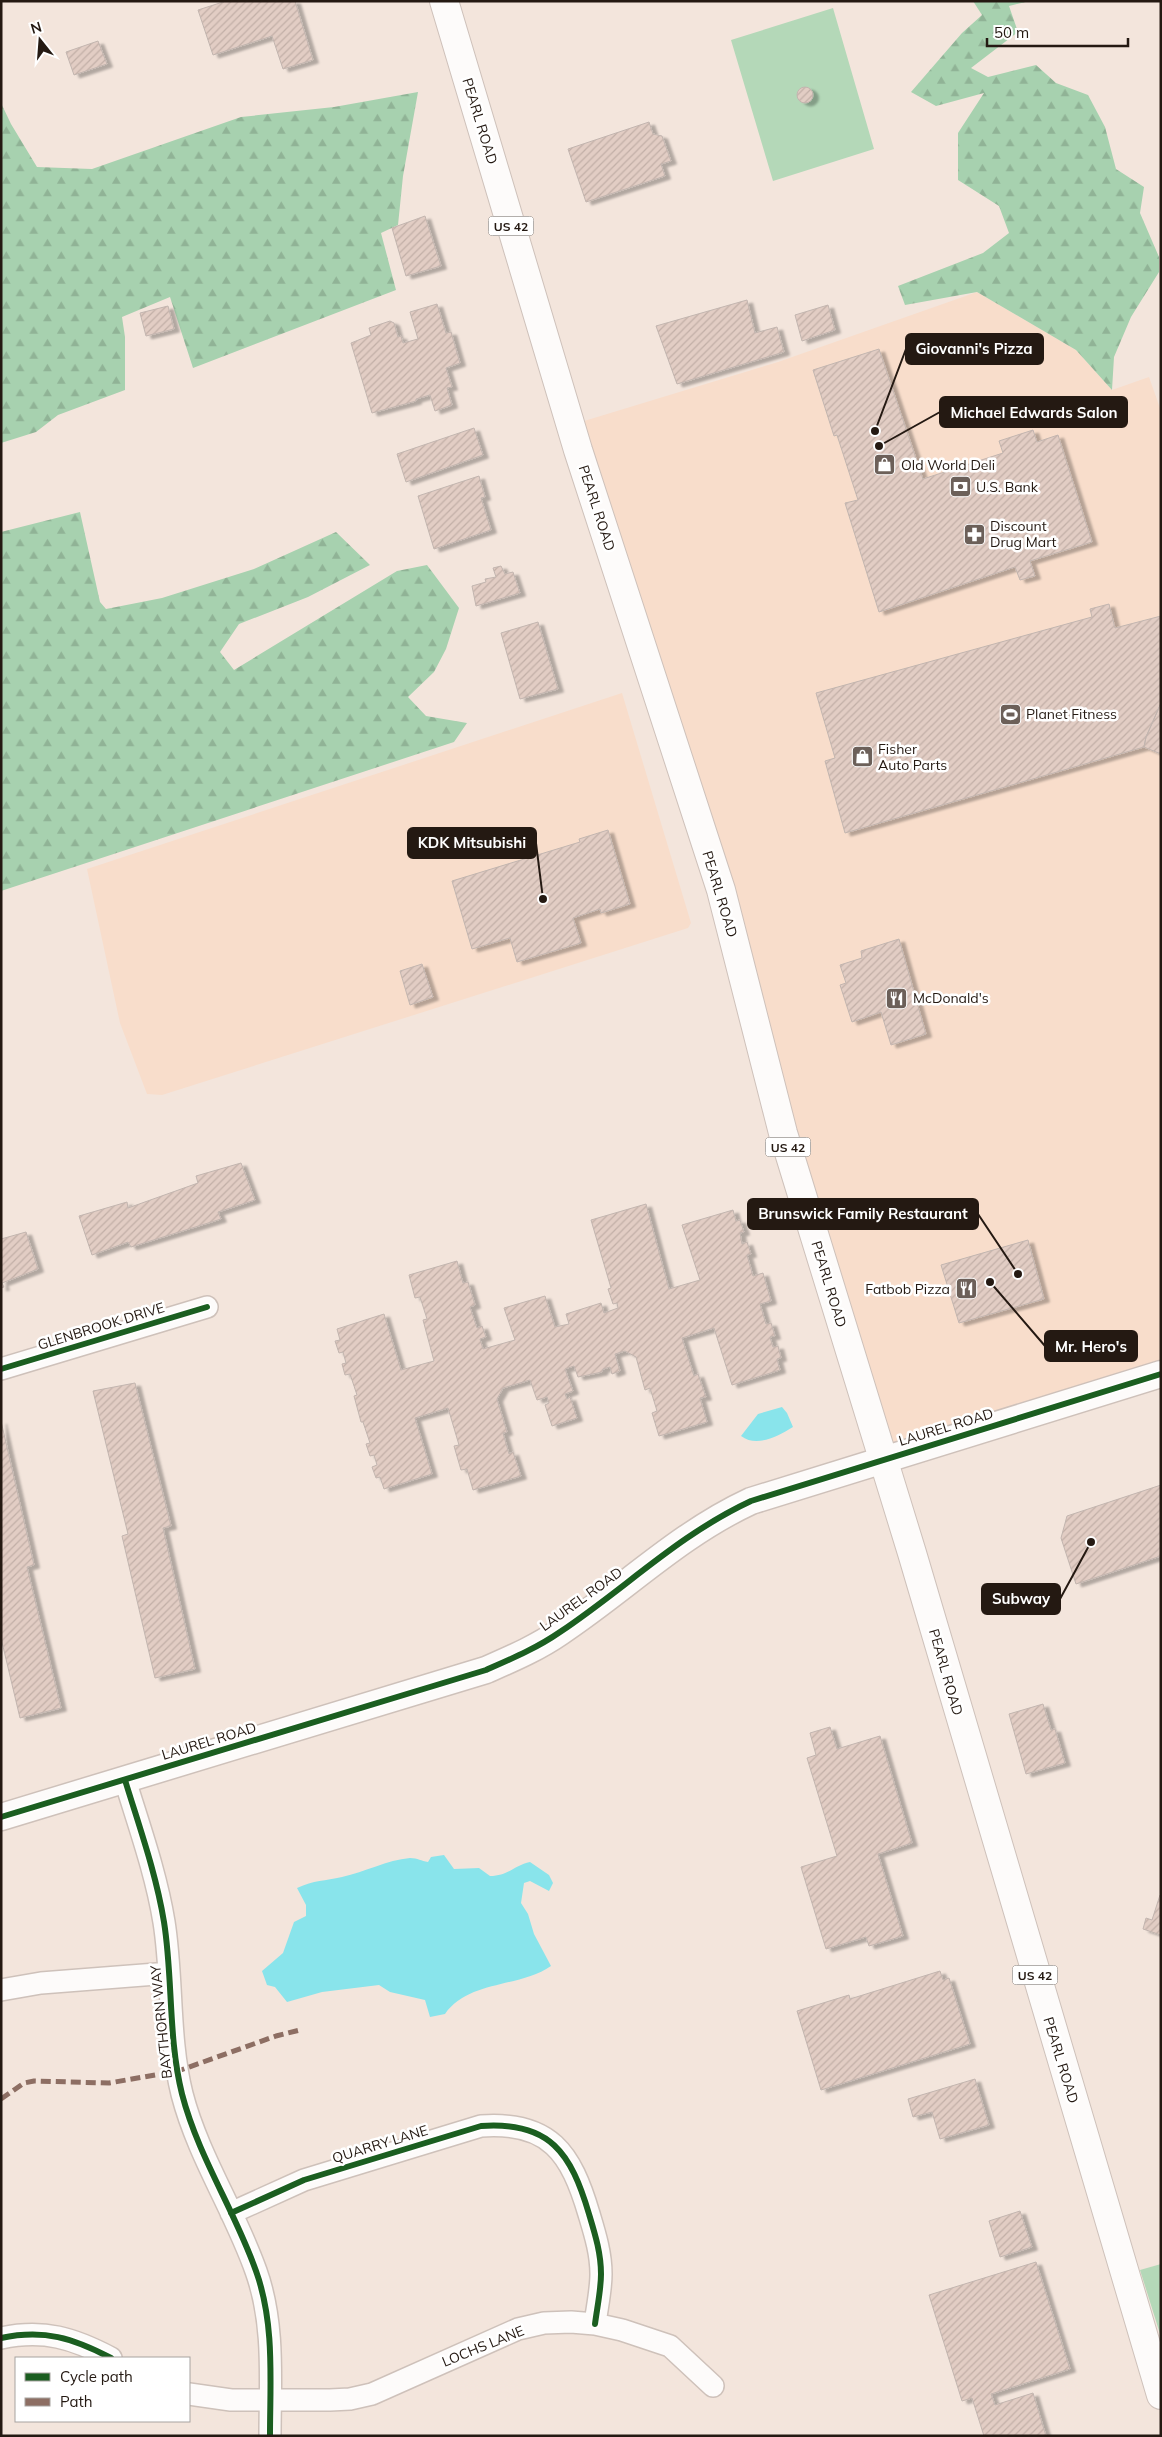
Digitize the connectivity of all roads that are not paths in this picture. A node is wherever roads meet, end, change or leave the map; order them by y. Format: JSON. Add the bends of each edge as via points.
{"nodes":[{"id":1,"x":444,"y":1,"type":"edge"},
{"id":2,"x":207,"y":1307,"type":"dead end"},
{"id":3,"x":1,"y":1369,"type":"edge"},
{"id":4,"x":1161,"y":1374,"type":"edge"},
{"id":5,"x":883,"y":1459,"type":"junction"},
{"id":6,"x":125,"y":1780,"type":"junction"},
{"id":7,"x":1,"y":1817,"type":"edge"},
{"id":8,"x":169,"y":1973,"type":"junction"},
{"id":9,"x":1,"y":1990,"type":"edge"},
{"id":10,"x":230,"y":2213,"type":"junction"},
{"id":11,"x":595,"y":2324,"type":"junction"},
{"id":12,"x":1,"y":2338,"type":"edge"},
{"id":13,"x":110,"y":2357,"type":"edge"},
{"id":14,"x":713,"y":2386,"type":"dead end"},
{"id":15,"x":190,"y":2394,"type":"edge"},
{"id":16,"x":1161,"y":2395,"type":"edge"},
{"id":17,"x":270,"y":2400,"type":"junction"},
{"id":18,"x":270,"y":2436,"type":"edge"}],
"edges":[{"from":1,"to":5,"type":"main road","name":"PEARL ROAD","number":"US 42","via":[[576,442],[721,890],[783,1133]]},
{"from":2,"to":3,"type":"street","name":"GLENBROOK DRIVE"},
{"from":4,"to":5,"type":"street","name":"LAUREL ROAD"},
{"from":5,"to":6,"type":"street","name":"LAUREL ROAD","via":[[726,1512],[681,1540],[560,1632],[486,1670]]},
{"from":5,"to":16,"type":"main road","name":"PEARL ROAD","number":"US 42"},
{"from":6,"to":7,"type":"street","name":"LAUREL ROAD"},
{"from":6,"to":8,"type":"street","name":"BAYTHORN WAY","via":[[156,1883]]},
{"from":8,"to":9,"type":"street","via":[[41,1983]]},
{"from":8,"to":10,"type":"street","name":"BAYTHORN WAY","via":[[182,2093],[192,2127]]},
{"from":10,"to":11,"type":"street","name":"QUARRY LANE","via":[[304,2180],[481,2126],[522,2128],[557,2147],[580,2182],[599,2249],[601,2276]]},
{"from":10,"to":17,"type":"street","name":"BAYTHORN WAY","via":[[257,2272],[266,2307],[270,2338]]},
{"from":11,"to":14,"type":"street","name":"LOCHS LANE","via":[[670,2346]]},
{"from":11,"to":17,"type":"street","name":"LOCHS LANE","via":[[544,2323],[518,2329],[372,2394],[350,2399]]},
{"from":12,"to":13,"type":"street","via":[[42,2334],[64,2338]]},
{"from":15,"to":17,"type":"street","name":"LOCHS LANE","via":[[231,2400]]},
{"from":17,"to":18,"type":"street","name":"BAYTHORN WAY"}]}
